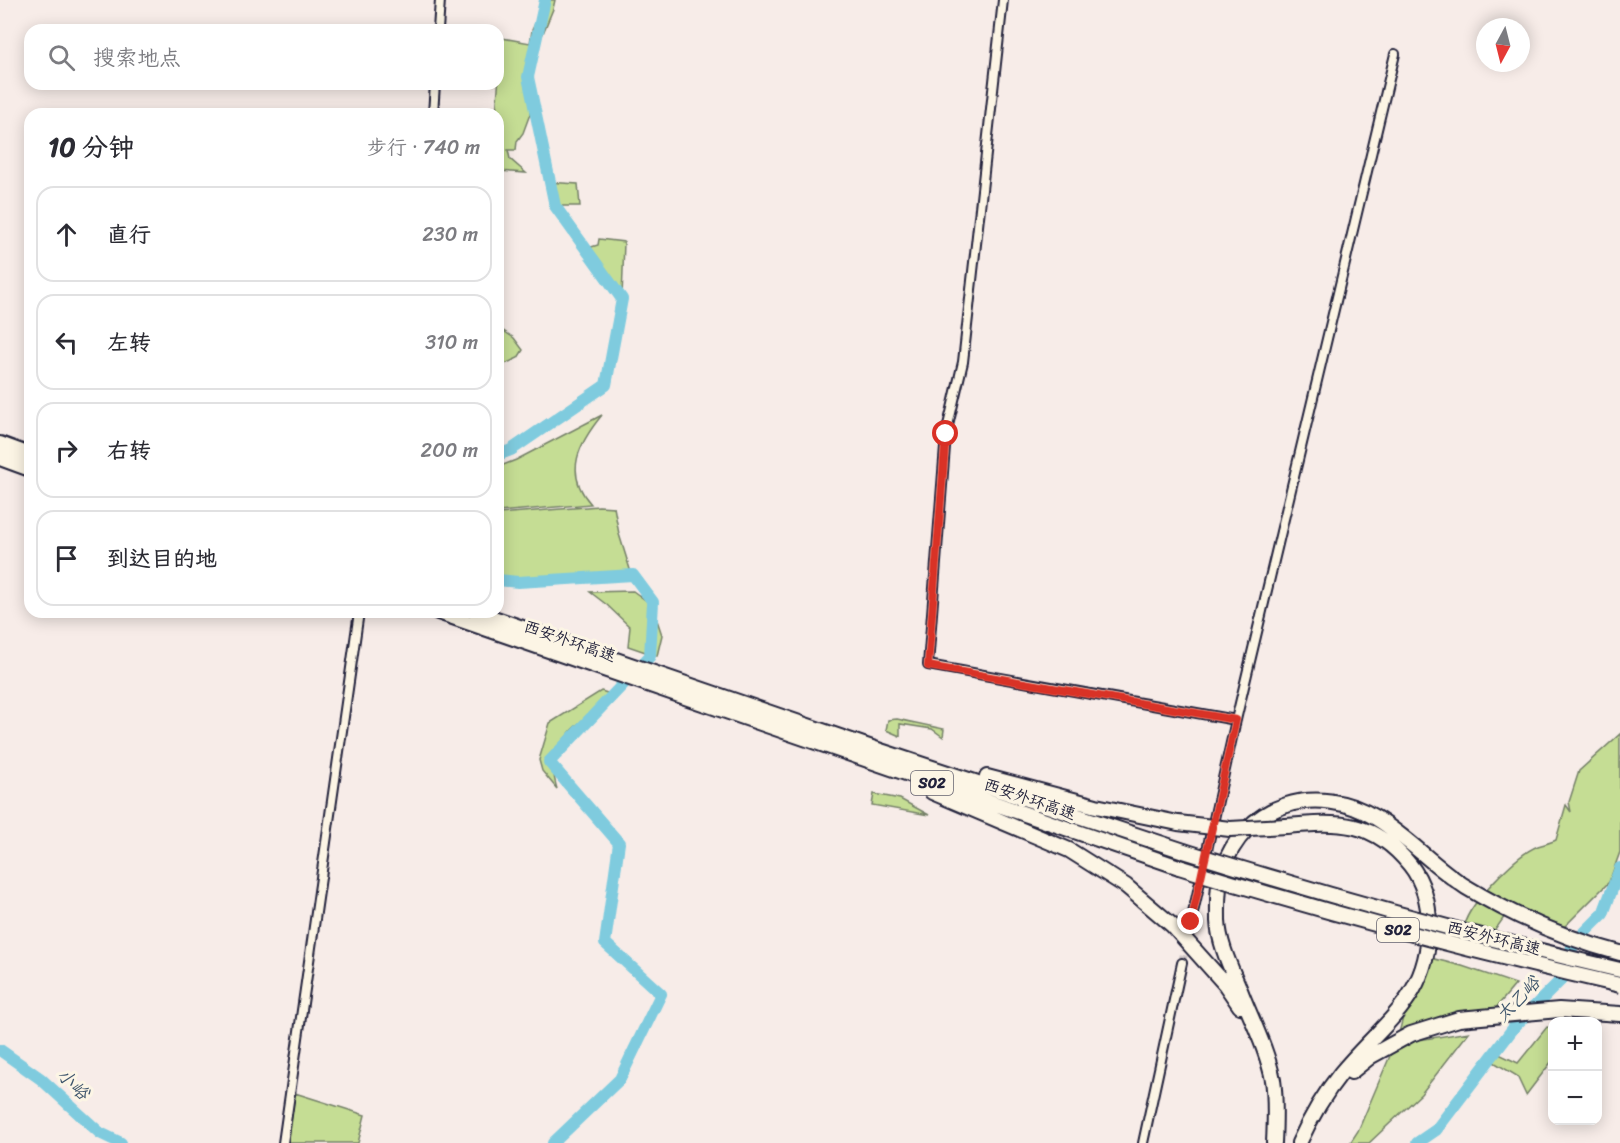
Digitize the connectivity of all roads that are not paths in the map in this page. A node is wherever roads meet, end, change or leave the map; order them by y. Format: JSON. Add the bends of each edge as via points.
{"nodes":[{"id":1,"x":440,"y":0,"type":"edge"},
{"id":2,"x":1004,"y":0,"type":"edge"},
{"id":3,"x":438,"y":24,"type":"edge"},
{"id":4,"x":1395,"y":54,"type":"dead end"},
{"id":5,"x":435,"y":90,"type":"edge"},
{"id":6,"x":433,"y":108,"type":"edge"},
{"id":7,"x":0,"y":444,"type":"edge"},
{"id":8,"x":24,"y":453,"type":"edge"},
{"id":9,"x":0,"y":458,"type":"edge"},
{"id":10,"x":24,"y":467,"type":"edge"},
{"id":11,"x":358,"y":618,"type":"edge"},
{"id":12,"x":458,"y":618,"type":"edge"},
{"id":13,"x":491,"y":618,"type":"edge"},
{"id":14,"x":604,"y":663,"type":"junction"},
{"id":15,"x":688,"y":692,"type":"junction"},
{"id":16,"x":1236,"y":720,"type":"junction"},
{"id":17,"x":804,"y":724,"type":"junction"},
{"id":18,"x":796,"y":736,"type":"junction"},
{"id":19,"x":1191,"y":922,"type":"tunnel mouth"},
{"id":20,"x":1620,"y":953,"type":"edge"},
{"id":21,"x":1182,"y":963,"type":"tunnel mouth"},
{"id":22,"x":1620,"y":970,"type":"edge"},
{"id":23,"x":1620,"y":985,"type":"edge"},
{"id":24,"x":1620,"y":1014,"type":"edge"},
{"id":25,"x":1262,"y":1047,"type":"junction"},
{"id":26,"x":1313,"y":1117,"type":"junction"},
{"id":27,"x":283,"y":1143,"type":"edge"},
{"id":28,"x":1143,"y":1143,"type":"edge"},
{"id":29,"x":1274,"y":1143,"type":"edge"},
{"id":30,"x":1299,"y":1143,"type":"edge"}],
"edges":[{"from":1,"to":3,"type":"street"},
{"from":2,"to":16,"type":"street","via":[[963,362],[946,434],[928,666]]},
{"from":4,"to":16,"type":"street"},
{"from":5,"to":6,"type":"street"},
{"from":7,"to":8,"type":"highway"},
{"from":9,"to":10,"type":"highway"},
{"from":11,"to":27,"type":"street"},
{"from":12,"to":14,"type":"highway","name":"西安外环高速","number":"S02"},
{"from":13,"to":14,"type":"highway","name":"西安外环高速","number":"S02"},
{"from":14,"to":15,"type":"highway","name":"西安外环高速","number":"S02"},
{"from":15,"to":17,"type":"highway","name":"西安外环高速","number":"S02"},
{"from":15,"to":18,"type":"highway","name":"西安外环高速","number":"S02"},
{"from":16,"to":19,"type":"street"},
{"from":17,"to":22,"type":"highway","name":"西安外环高速","number":"S02","bridge":true,"via":[[1303,888]]},
{"from":17,"to":26,"type":"highway","bridge":true,"via":[[1084,803],[1178,823],[1230,829],[1326,822],[1354,826],[1400,853],[1416,872],[1425,895],[1430,944],[1425,964],[1415,990],[1340,1074]]},
{"from":18,"to":23,"type":"highway","name":"西安外环高速","number":"S02","bridge":true,"via":[[1179,867],[1298,903]]},
{"from":18,"to":25,"type":"highway","via":[[1069,850],[1126,886],[1173,926],[1210,966],[1240,1006]]},
{"from":20,"to":25,"type":"highway","via":[[1548,929],[1508,910],[1464,886],[1375,817],[1346,804],[1323,800],[1275,807],[1254,821],[1234,844],[1221,873],[1218,896],[1218,924],[1224,948]]},
{"from":21,"to":28,"type":"street"},
{"from":24,"to":26,"type":"highway","via":[[1558,1011],[1459,1019],[1411,1034],[1371,1056],[1346,1076]]},
{"from":25,"to":29,"type":"highway","via":[[1273,1079]]},
{"from":26,"to":30,"type":"highway"}]}
